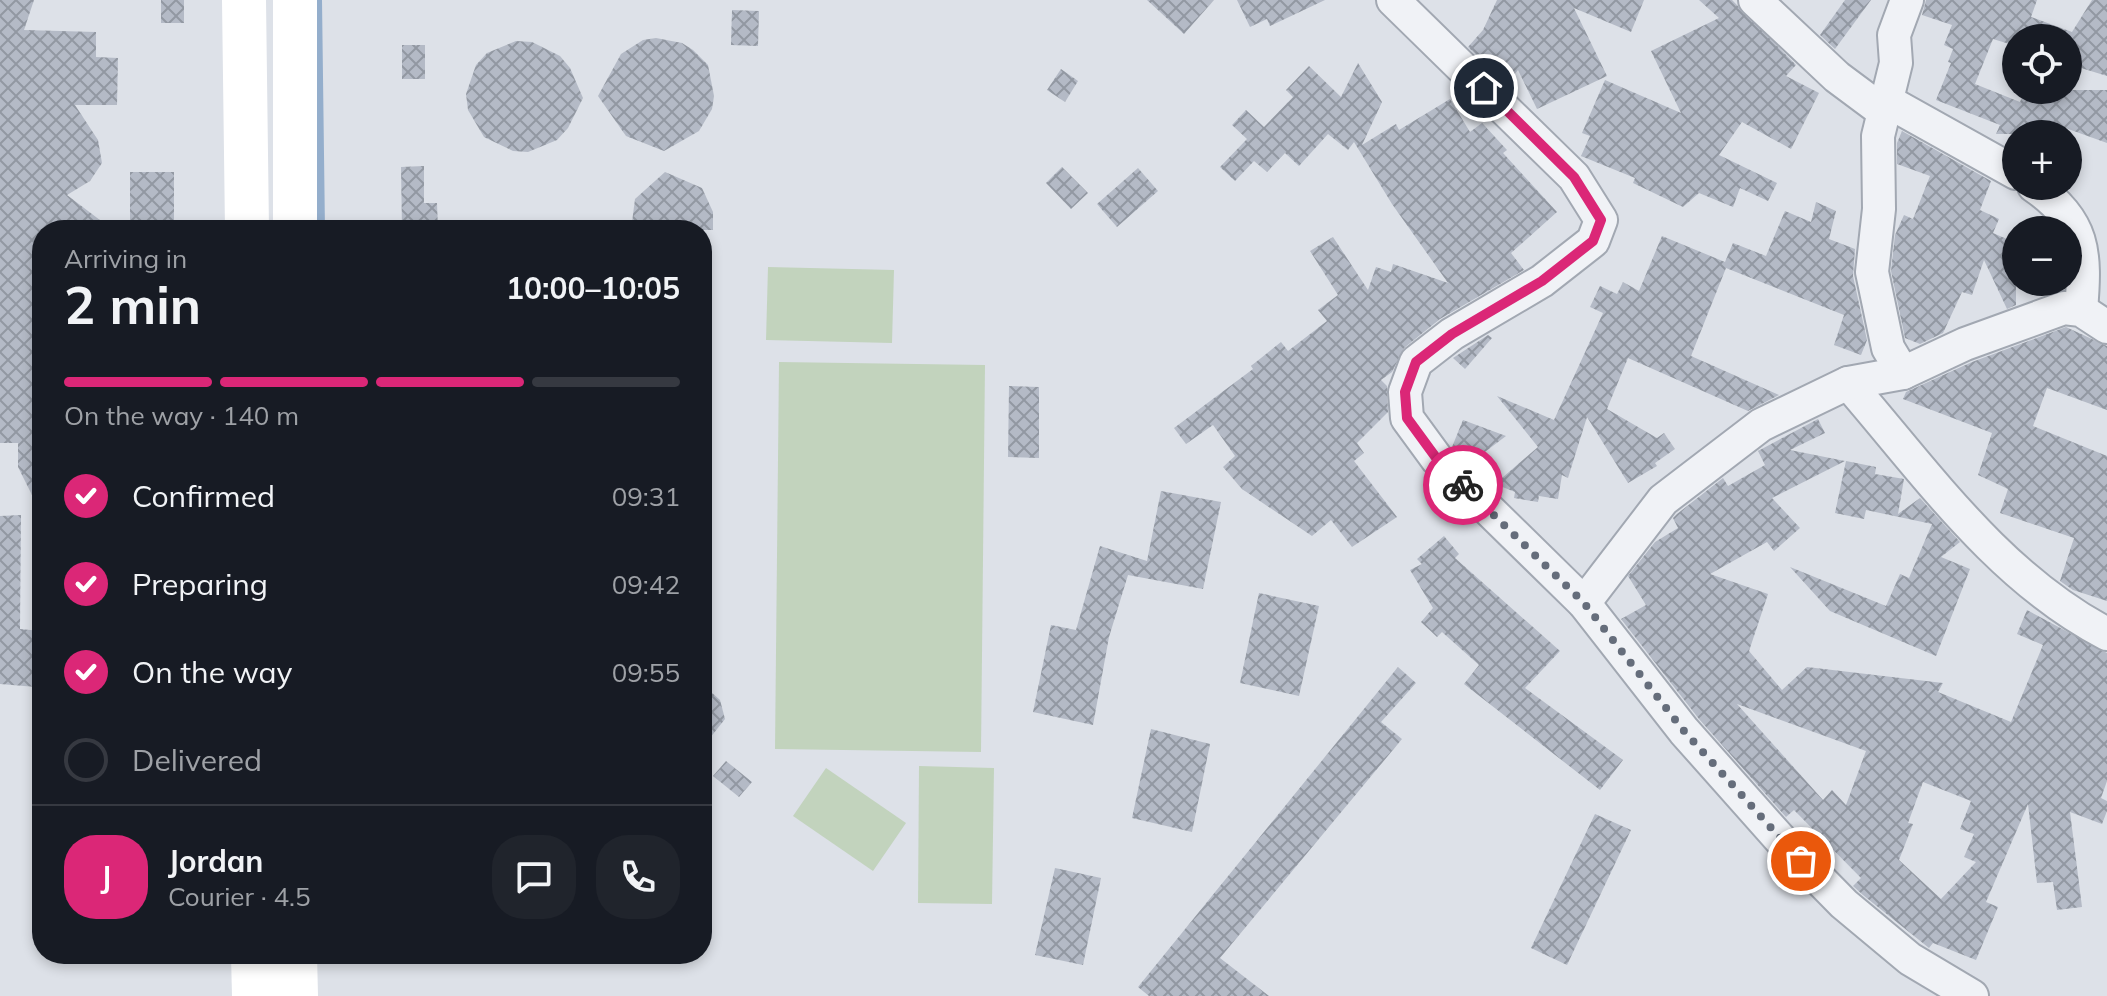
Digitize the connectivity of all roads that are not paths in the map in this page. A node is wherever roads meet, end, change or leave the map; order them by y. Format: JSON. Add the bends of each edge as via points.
{"nodes":[{"id":1,"x":244,"y":0,"type":"edge"},
{"id":2,"x":295,"y":0,"type":"edge"},
{"id":3,"x":1393,"y":0,"type":"edge"},
{"id":4,"x":1755,"y":0,"type":"edge"},
{"id":5,"x":1907,"y":0,"type":"edge"},
{"id":6,"x":1885,"y":106,"type":"junction"},
{"id":7,"x":2002,"y":166,"type":"edge"},
{"id":8,"x":2050,"y":200,"type":"edge"},
{"id":9,"x":247,"y":220,"type":"edge"},
{"id":10,"x":295,"y":220,"type":"edge"},
{"id":11,"x":2094,"y":318,"type":"edge"},
{"id":12,"x":1903,"y":373,"type":"junction"},
{"id":13,"x":1848,"y":383,"type":"junction"},
{"id":14,"x":1584,"y":603,"type":"junction"},
{"id":15,"x":2107,"y":634,"type":"edge"},
{"id":16,"x":253,"y":964,"type":"edge"},
{"id":17,"x":295,"y":964,"type":"edge"},
{"id":18,"x":254,"y":996,"type":"edge"},
{"id":19,"x":296,"y":996,"type":"edge"},
{"id":20,"x":1972,"y":996,"type":"edge"}],
"edges":[{"from":1,"to":9,"type":"main road"},
{"from":2,"to":10,"type":"main road"},
{"from":3,"to":14,"type":"street","via":[[1574,177],[1601,220],[1593,241],[1542,281],[1452,334],[1416,362],[1405,392],[1407,418],[1437,459]]},
{"from":4,"to":6,"type":"street","via":[[1837,77]]},
{"from":5,"to":6,"type":"street","via":[[1894,35],[1896,63]]},
{"from":6,"to":7,"type":"street"},
{"from":6,"to":12,"type":"street","via":[[1878,136],[1879,209],[1872,272],[1888,348]]},
{"from":8,"to":11,"type":"street","via":[[2069,217],[2079,236]]},
{"from":11,"to":12,"type":"street","via":[[2064,308]]},
{"from":12,"to":13,"type":"street"},
{"from":13,"to":14,"type":"street","via":[[1761,425],[1685,481],[1654,510]]},
{"from":13,"to":15,"type":"street","via":[[2017,571],[2050,601]]},
{"from":14,"to":20,"type":"street","via":[[1684,731],[1844,904],[1910,959]]},
{"from":16,"to":18,"type":"main road"},
{"from":17,"to":19,"type":"main road"}]}
